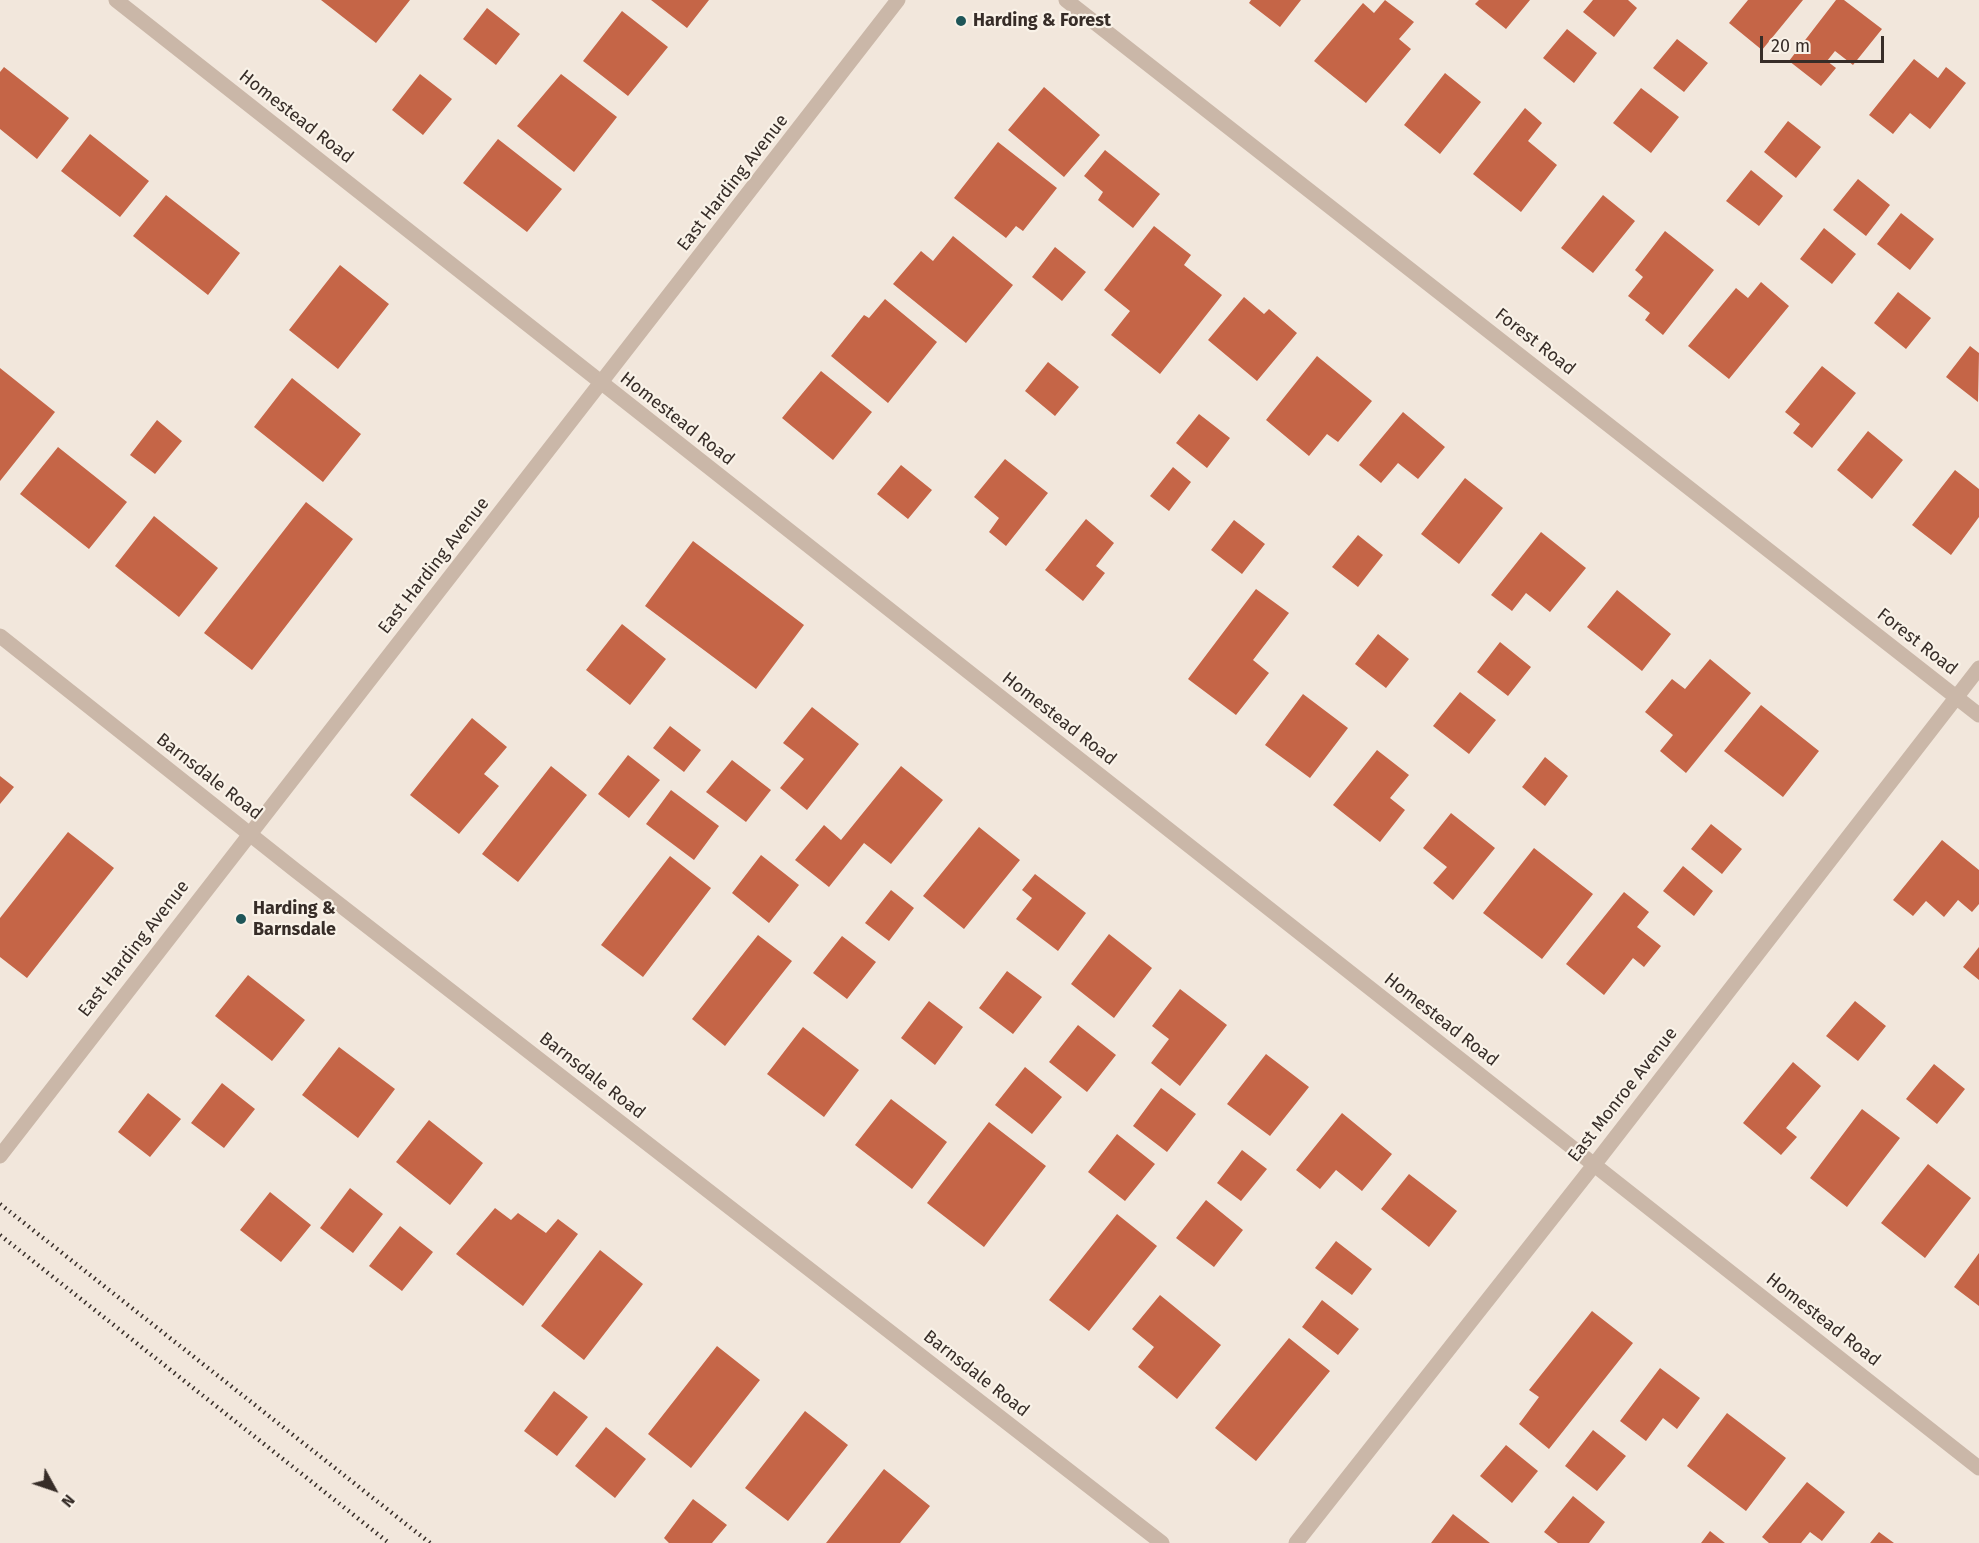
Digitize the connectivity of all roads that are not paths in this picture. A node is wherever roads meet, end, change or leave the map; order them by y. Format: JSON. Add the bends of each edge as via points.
{"nodes":[{"id":1,"x":116,"y":0,"type":"edge"},
{"id":2,"x":898,"y":0,"type":"edge"},
{"id":3,"x":1066,"y":0,"type":"edge"},
{"id":4,"x":602,"y":385,"type":"junction"},
{"id":5,"x":0,"y":636,"type":"edge"},
{"id":6,"x":1979,"y":668,"type":"edge"},
{"id":7,"x":1957,"y":697,"type":"junction"},
{"id":8,"x":1979,"y":715,"type":"edge"},
{"id":9,"x":248,"y":833,"type":"junction"},
{"id":10,"x":0,"y":1155,"type":"edge"},
{"id":11,"x":1594,"y":1165,"type":"junction"},
{"id":12,"x":1979,"y":1468,"type":"edge"},
{"id":13,"x":1162,"y":1543,"type":"edge"},
{"id":14,"x":1296,"y":1543,"type":"edge"}],
"edges":[{"from":1,"to":4,"type":"street","name":"Homestead Road"},
{"from":2,"to":4,"type":"street","name":"East Harding Avenue"},
{"from":3,"to":7,"type":"street","name":"Forest Road"},
{"from":4,"to":9,"type":"street","name":"East Harding Avenue"},
{"from":4,"to":11,"type":"street","name":"Homestead Road"},
{"from":5,"to":9,"type":"street","name":"Barnsdale Road"},
{"from":6,"to":7,"type":"street","name":"East Monroe Avenue"},
{"from":7,"to":8,"type":"street","name":"Forest Road"},
{"from":7,"to":11,"type":"street","name":"East Monroe Avenue"},
{"from":9,"to":10,"type":"street","name":"East Harding Avenue"},
{"from":9,"to":13,"type":"street","name":"Barnsdale Road"},
{"from":11,"to":12,"type":"street","name":"Homestead Road"},
{"from":11,"to":14,"type":"street","name":"East Monroe Avenue"}]}
